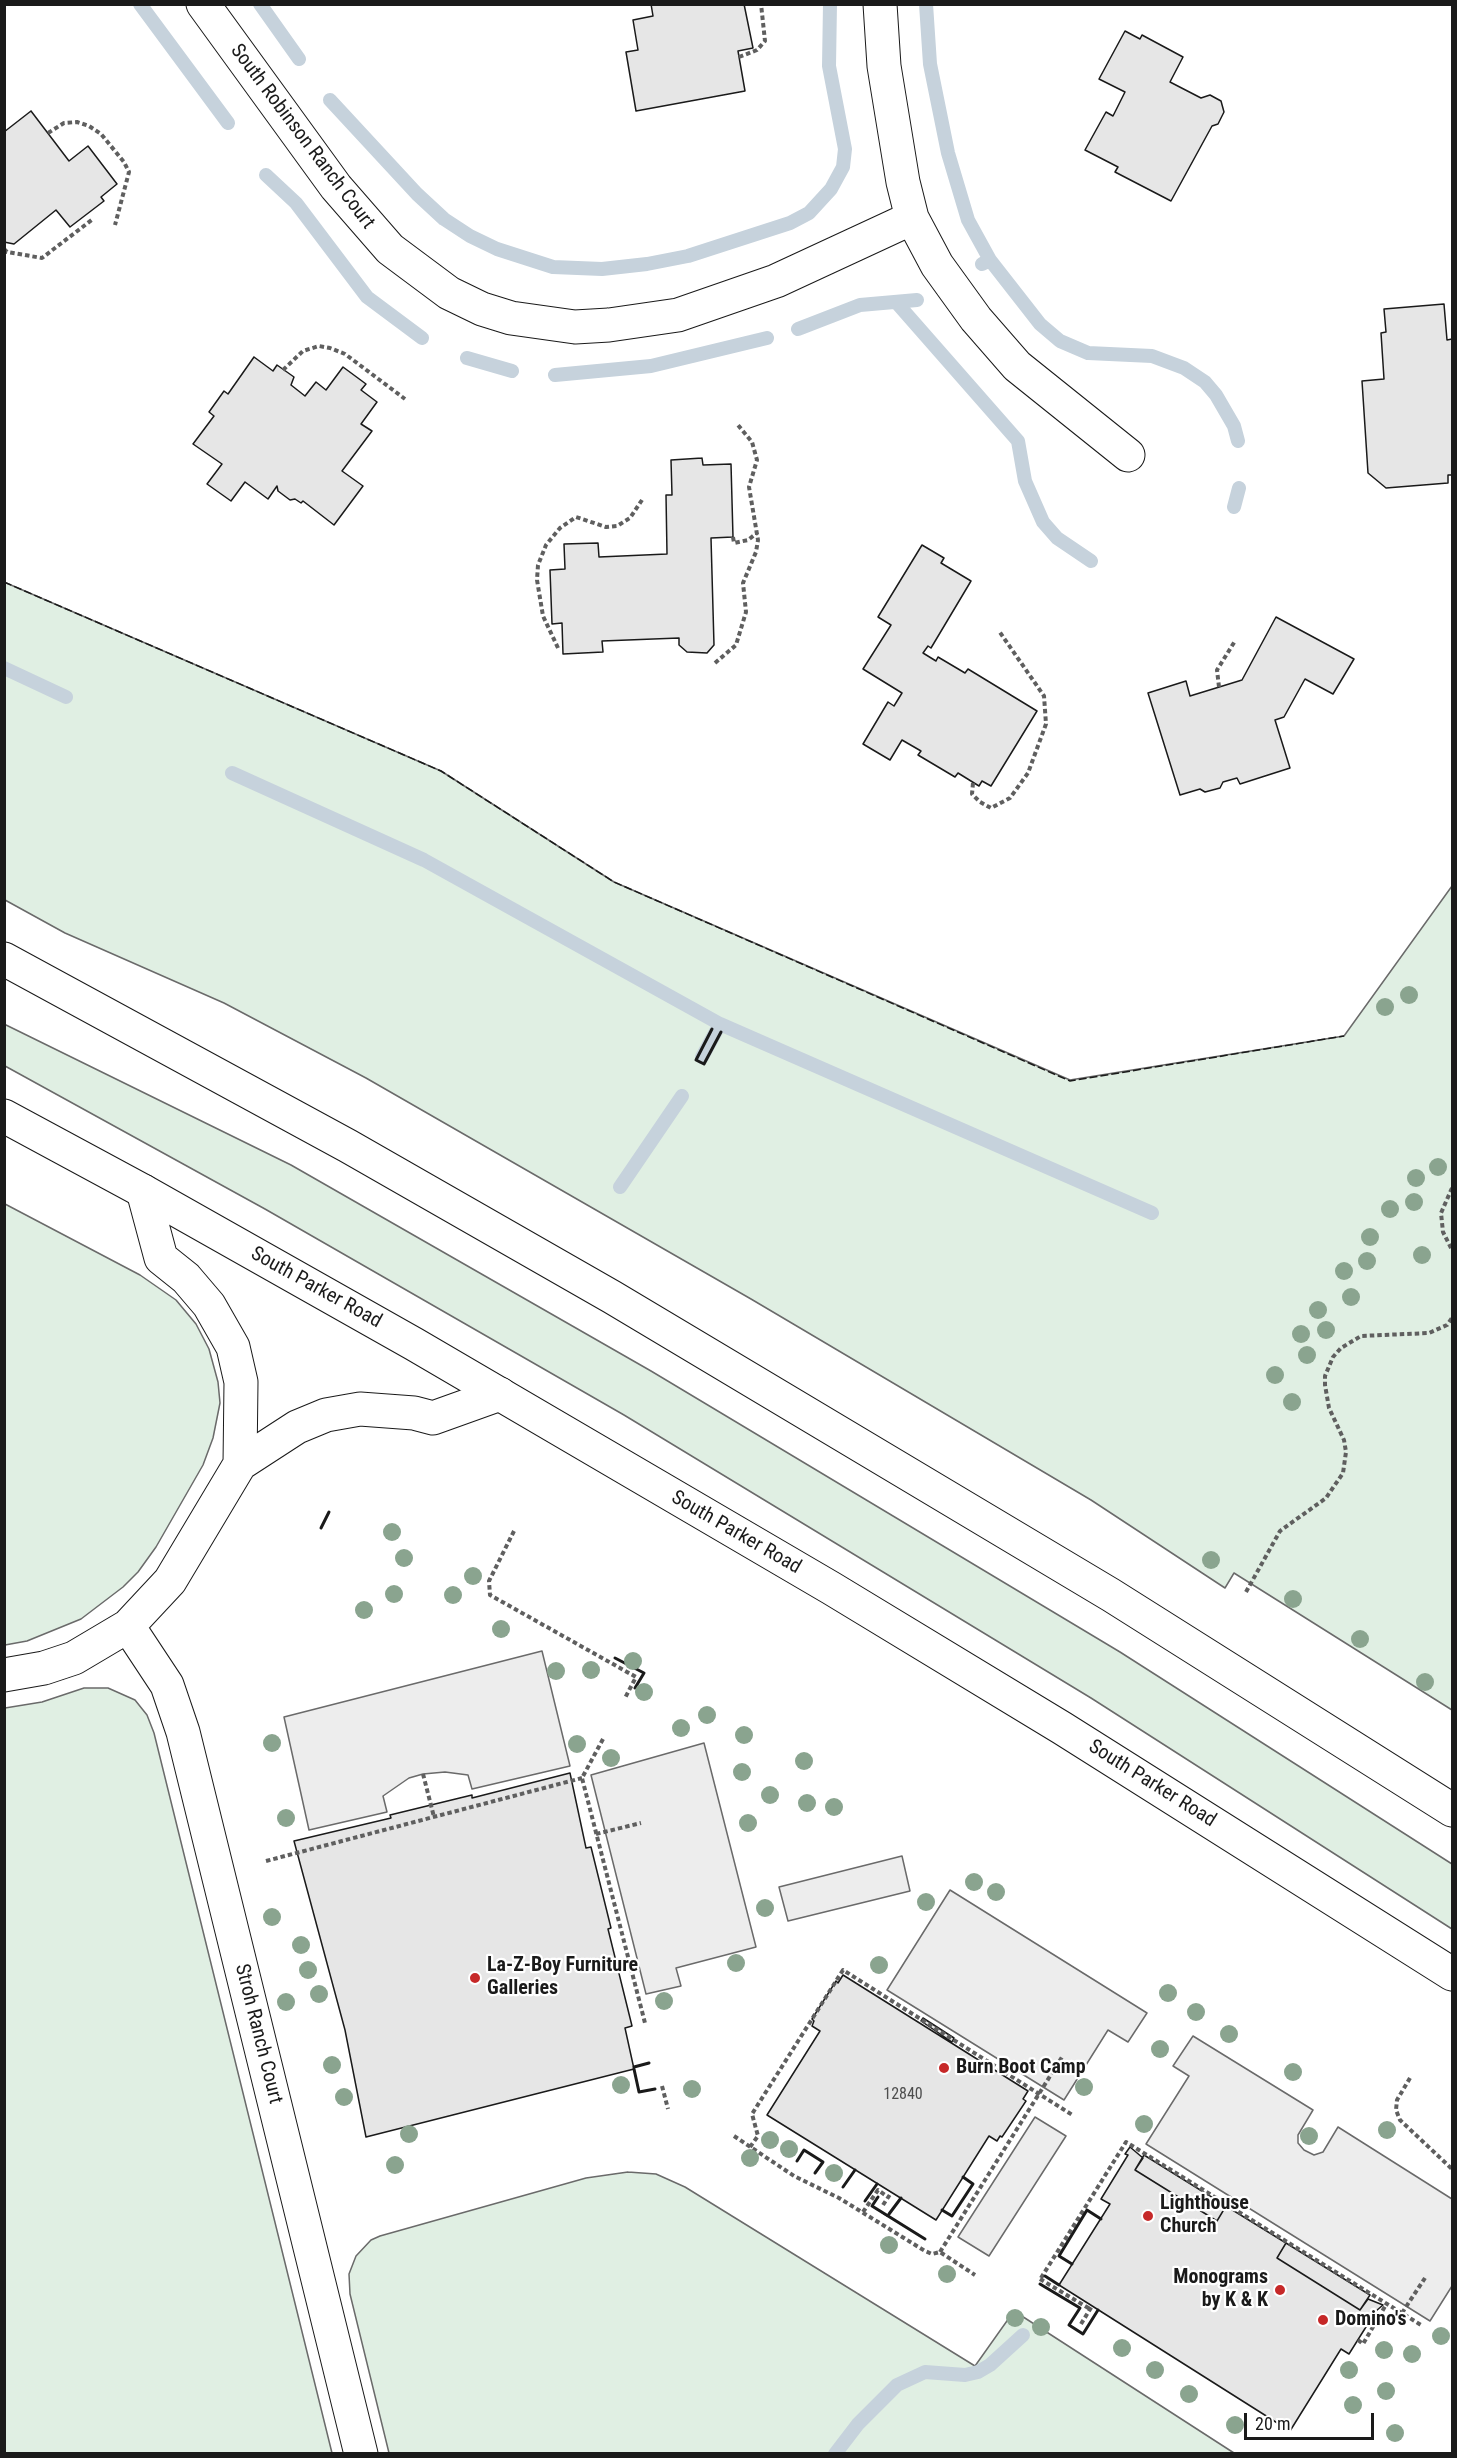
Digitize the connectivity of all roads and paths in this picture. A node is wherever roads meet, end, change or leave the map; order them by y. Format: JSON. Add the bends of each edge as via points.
{"nodes":[{"id":1,"x":203,"y":4,"type":"edge"},
{"id":2,"x":760,"y":4,"type":"edge"},
{"id":3,"x":880,"y":4,"type":"edge"},
{"id":4,"x":739,"y":57,"type":"dead end"},
{"id":5,"x":48,"y":133,"type":"dead end"},
{"id":6,"x":912,"y":218,"type":"junction"},
{"id":7,"x":93,"y":219,"type":"dead end"},
{"id":8,"x":115,"y":225,"type":"dead end"},
{"id":9,"x":4,"y":249,"type":"edge"},
{"id":10,"x":283,"y":370,"type":"dead end"},
{"id":11,"x":405,"y":399,"type":"dead end"},
{"id":12,"x":738,"y":425,"type":"dead end"},
{"id":13,"x":1128,"y":455,"type":"dead end"},
{"id":14,"x":642,"y":500,"type":"dead end"},
{"id":15,"x":757,"y":533,"type":"junction"},
{"id":16,"x":733,"y":537,"type":"dead end"},
{"id":17,"x":999,"y":631,"type":"dead end"},
{"id":18,"x":1235,"y":641,"type":"dead end"},
{"id":19,"x":558,"y":648,"type":"dead end"},
{"id":20,"x":715,"y":663,"type":"dead end"},
{"id":21,"x":1219,"y":687,"type":"dead end"},
{"id":22,"x":973,"y":783,"type":"dead end"},
{"id":23,"x":4,"y":959,"type":"edge"},
{"id":24,"x":4,"y":1116,"type":"edge"},
{"id":25,"x":1452,"y":1188,"type":"edge"},
{"id":26,"x":143,"y":1191,"type":"junction"},
{"id":27,"x":1452,"y":1250,"type":"edge"},
{"id":28,"x":1452,"y":1318,"type":"edge"},
{"id":29,"x":500,"y":1394,"type":"junction"},
{"id":30,"x":240,"y":1464,"type":"junction"},
{"id":31,"x":514,"y":1531,"type":"dead end"},
{"id":32,"x":1246,"y":1592,"type":"dead end"},
{"id":33,"x":128,"y":1626,"type":"junction"},
{"id":34,"x":4,"y":1675,"type":"edge"},
{"id":35,"x":625,"y":1698,"type":"dead end"},
{"id":36,"x":603,"y":1739,"type":"dead end"},
{"id":37,"x":423,"y":1774,"type":"dead end"},
{"id":38,"x":582,"y":1778,"type":"junction"},
{"id":39,"x":1452,"y":1810,"type":"edge"},
{"id":40,"x":434,"y":1817,"type":"junction"},
{"id":41,"x":641,"y":1823,"type":"dead end"},
{"id":42,"x":596,"y":1834,"type":"junction"},
{"id":43,"x":266,"y":1861,"type":"dead end"},
{"id":44,"x":1452,"y":1974,"type":"edge"},
{"id":45,"x":645,"y":2023,"type":"dead end"},
{"id":46,"x":1062,"y":2056,"type":"dead end"},
{"id":47,"x":1410,"y":2078,"type":"dead end"},
{"id":48,"x":662,"y":2086,"type":"dead end"},
{"id":49,"x":1039,"y":2094,"type":"junction"},
{"id":50,"x":668,"y":2109,"type":"dead end"},
{"id":51,"x":1074,"y":2115,"type":"dead end"},
{"id":52,"x":734,"y":2136,"type":"dead end"},
{"id":53,"x":750,"y":2147,"type":"junction"},
{"id":54,"x":1452,"y":2169,"type":"edge"},
{"id":55,"x":891,"y":2193,"type":"dead end"},
{"id":56,"x":888,"y":2198,"type":"junction"},
{"id":57,"x":883,"y":2205,"type":"dead end"},
{"id":58,"x":863,"y":2212,"type":"dead end"},
{"id":59,"x":940,"y":2252,"type":"junction"},
{"id":60,"x":975,"y":2275,"type":"dead end"},
{"id":61,"x":1425,"y":2278,"type":"dead end"},
{"id":62,"x":1387,"y":2303,"type":"junction"},
{"id":63,"x":1402,"y":2313,"type":"junction"},
{"id":64,"x":1081,"y":2324,"type":"dead end"},
{"id":65,"x":1421,"y":2325,"type":"dead end"},
{"id":66,"x":1358,"y":2340,"type":"dead end"},
{"id":67,"x":361,"y":2454,"type":"edge"}],
"edges":[{"from":1,"to":6,"type":"main road","name":"South Robinson Ranch Court","via":[[336,187],[390,249],[448,293],[511,318],[574,327],[678,315],[776,281]]},
{"from":2,"to":4,"type":"path","via":[[765,41],[758,50]]},
{"from":3,"to":6,"type":"main road","via":[[888,100]]},
{"from":5,"to":8,"type":"path","via":[[64,123],[89,126],[101,134],[124,162],[129,172]]},
{"from":6,"to":13,"type":"main road","via":[[937,265],[1017,366]]},
{"from":7,"to":9,"type":"path","via":[[42,258]]},
{"from":10,"to":11,"type":"path","via":[[303,351],[319,346],[330,348],[345,354]]},
{"from":12,"to":15,"type":"path","via":[[752,442],[757,460],[749,487]]},
{"from":14,"to":19,"type":"path","via":[[630,518],[617,526],[606,527],[576,517],[546,545],[537,580],[543,616]]},
{"from":15,"to":16,"type":"path","via":[[734,543]]},
{"from":15,"to":20,"type":"path","via":[[756,552],[743,583],[746,612],[736,645]]},
{"from":17,"to":22,"type":"path","via":[[1044,696],[1046,724],[1028,773],[1010,798],[992,808],[972,794]]},
{"from":18,"to":21,"type":"path","via":[[1217,670]]},
{"from":23,"to":39,"type":"main road","via":[[377,1162],[612,1297],[1111,1595]]},
{"from":24,"to":26,"type":"main road","name":"South Parker Road"},
{"from":25,"to":27,"type":"path","via":[[1441,1214],[1443,1232]]},
{"from":26,"to":29,"type":"main road","name":"South Parker Road"},
{"from":26,"to":30,"type":"main road","via":[[161,1258],[204,1299],[233,1347],[241,1382]]},
{"from":28,"to":32,"type":"path","via":[[1429,1334],[1361,1336],[1333,1357],[1324,1376],[1329,1408],[1344,1440],[1343,1473],[1326,1498],[1280,1531]]},
{"from":29,"to":30,"type":"main road","via":[[433,1418],[371,1409],[326,1415],[297,1427]]},
{"from":29,"to":44,"type":"main road","name":"South Parker Road","via":[[1062,1728]]},
{"from":30,"to":33,"type":"main road","via":[[170,1581]]},
{"from":31,"to":35,"type":"path","via":[[489,1581],[488,1592],[636,1677]]},
{"from":33,"to":34,"type":"main road","via":[[74,1658]]},
{"from":33,"to":67,"type":"main road","name":"Stroh Ranch Court","via":[[167,1685],[183,1732]]},
{"from":36,"to":38,"type":"path"},
{"from":37,"to":40,"type":"path"},
{"from":38,"to":40,"type":"path"},
{"from":38,"to":42,"type":"path"},
{"from":40,"to":43,"type":"path"},
{"from":41,"to":42,"type":"path"},
{"from":42,"to":45,"type":"path"},
{"from":46,"to":49,"type":"path"},
{"from":47,"to":54,"type":"path","via":[[1397,2100],[1400,2120]]},
{"from":48,"to":50,"type":"path"},
{"from":49,"to":51,"type":"path"},
{"from":49,"to":53,"type":"path","via":[[843,1970],[752,2114],[758,2136]]},
{"from":49,"to":59,"type":"path"},
{"from":52,"to":53,"type":"path"},
{"from":53,"to":59,"type":"path","via":[[925,2251]]},
{"from":55,"to":56,"type":"path"},
{"from":56,"to":57,"type":"path"},
{"from":56,"to":58,"type":"path","via":[[878,2190]]},
{"from":59,"to":60,"type":"path"},
{"from":61,"to":63,"type":"path"},
{"from":62,"to":63,"type":"path"},
{"from":62,"to":64,"type":"path","via":[[1126,2142],[1040,2278],[1091,2308]]},
{"from":62,"to":66,"type":"path","via":[[1363,2344]]},
{"from":63,"to":65,"type":"path"}]}
